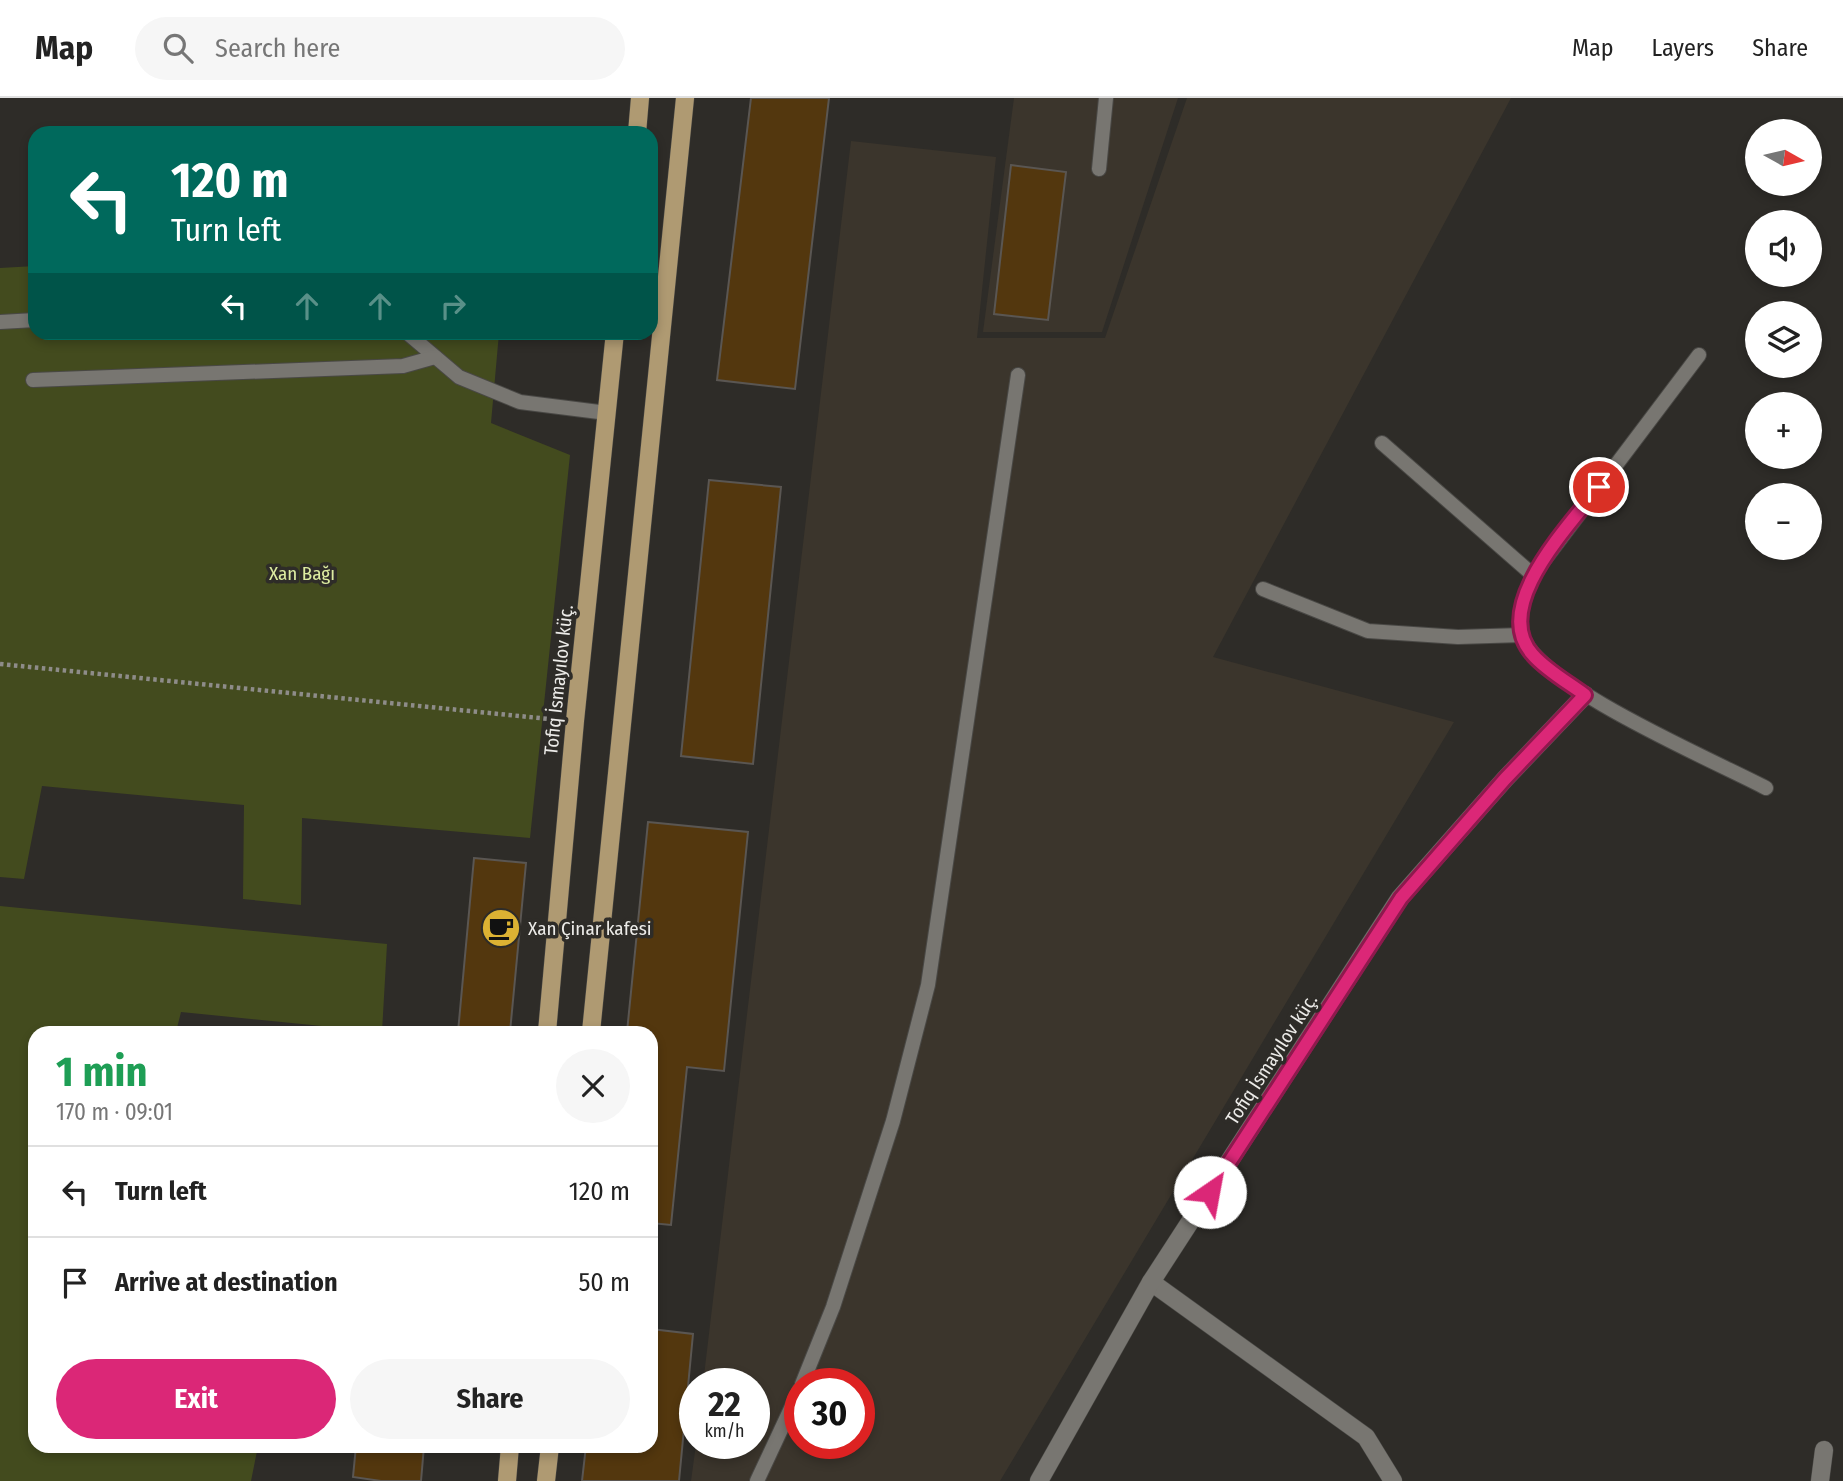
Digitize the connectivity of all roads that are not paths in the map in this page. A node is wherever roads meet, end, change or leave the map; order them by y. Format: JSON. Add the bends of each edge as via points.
{"nodes":[{"id":1,"x":640,"y":98,"type":"edge"},
{"id":2,"x":685,"y":98,"type":"edge"},
{"id":3,"x":1106,"y":98,"type":"edge"},
{"id":4,"x":638,"y":126,"type":"edge"},
{"id":5,"x":1099,"y":169,"type":"dead end"},
{"id":6,"x":28,"y":320,"type":"edge"},
{"id":7,"x":0,"y":322,"type":"edge"},
{"id":8,"x":415,"y":340,"type":"edge"},
{"id":9,"x":614,"y":340,"type":"edge"},
{"id":10,"x":1699,"y":355,"type":"dead end"},
{"id":11,"x":435,"y":357,"type":"junction"},
{"id":12,"x":1018,"y":375,"type":"dead end"},
{"id":13,"x":33,"y":380,"type":"dead end"},
{"id":14,"x":607,"y":413,"type":"junction"},
{"id":15,"x":1382,"y":443,"type":"dead end"},
{"id":16,"x":1532,"y":575,"type":"junction"},
{"id":17,"x":1262,"y":589,"type":"dead end"},
{"id":18,"x":1522,"y":635,"type":"junction"},
{"id":19,"x":1585,"y":695,"type":"junction"},
{"id":20,"x":1766,"y":788,"type":"dead end"},
{"id":21,"x":548,"y":1026,"type":"edge"},
{"id":22,"x":592,"y":1026,"type":"edge"},
{"id":23,"x":1151,"y":1282,"type":"junction"},
{"id":24,"x":809,"y":1368,"type":"edge"},
{"id":25,"x":784,"y":1423,"type":"edge"},
{"id":26,"x":1824,"y":1450,"type":"dead end"},
{"id":27,"x":509,"y":1453,"type":"edge"},
{"id":28,"x":549,"y":1453,"type":"edge"},
{"id":29,"x":506,"y":1481,"type":"edge"},
{"id":30,"x":546,"y":1481,"type":"edge"},
{"id":31,"x":757,"y":1481,"type":"edge"},
{"id":32,"x":1039,"y":1481,"type":"edge"},
{"id":33,"x":1393,"y":1481,"type":"edge"},
{"id":34,"x":1820,"y":1481,"type":"edge"}],
"edges":[{"from":1,"to":4,"type":"main road"},
{"from":2,"to":22,"type":"main road"},
{"from":3,"to":5,"type":"lane"},
{"from":6,"to":7,"type":"lane"},
{"from":8,"to":11,"type":"lane"},
{"from":9,"to":14,"type":"main road","name":"Tofiq İsmayılov küç."},
{"from":10,"to":16,"type":"lane"},
{"from":11,"to":13,"type":"lane","via":[[403,366]]},
{"from":11,"to":14,"type":"lane","via":[[459,377],[520,402]]},
{"from":12,"to":24,"type":"lane","via":[[928,985],[893,1121]]},
{"from":14,"to":21,"type":"main road","name":"Tofiq İsmayılov küç."},
{"from":15,"to":16,"type":"lane"},
{"from":16,"to":18,"type":"lane","via":[[1523,603]]},
{"from":17,"to":18,"type":"lane","via":[[1368,631],[1458,637]]},
{"from":18,"to":19,"type":"lane","via":[[1533,655]]},
{"from":19,"to":20,"type":"lane"},
{"from":19,"to":23,"type":"street","name":"Tofiq İsmayılov küç.","via":[[1401,898]]},
{"from":23,"to":32,"type":"street","name":"Tofiq İsmayılov küç."},
{"from":23,"to":33,"type":"street","via":[[1366,1437]]},
{"from":25,"to":31,"type":"lane"},
{"from":26,"to":34,"type":"street"},
{"from":27,"to":29,"type":"main road"},
{"from":28,"to":30,"type":"main road"}]}
